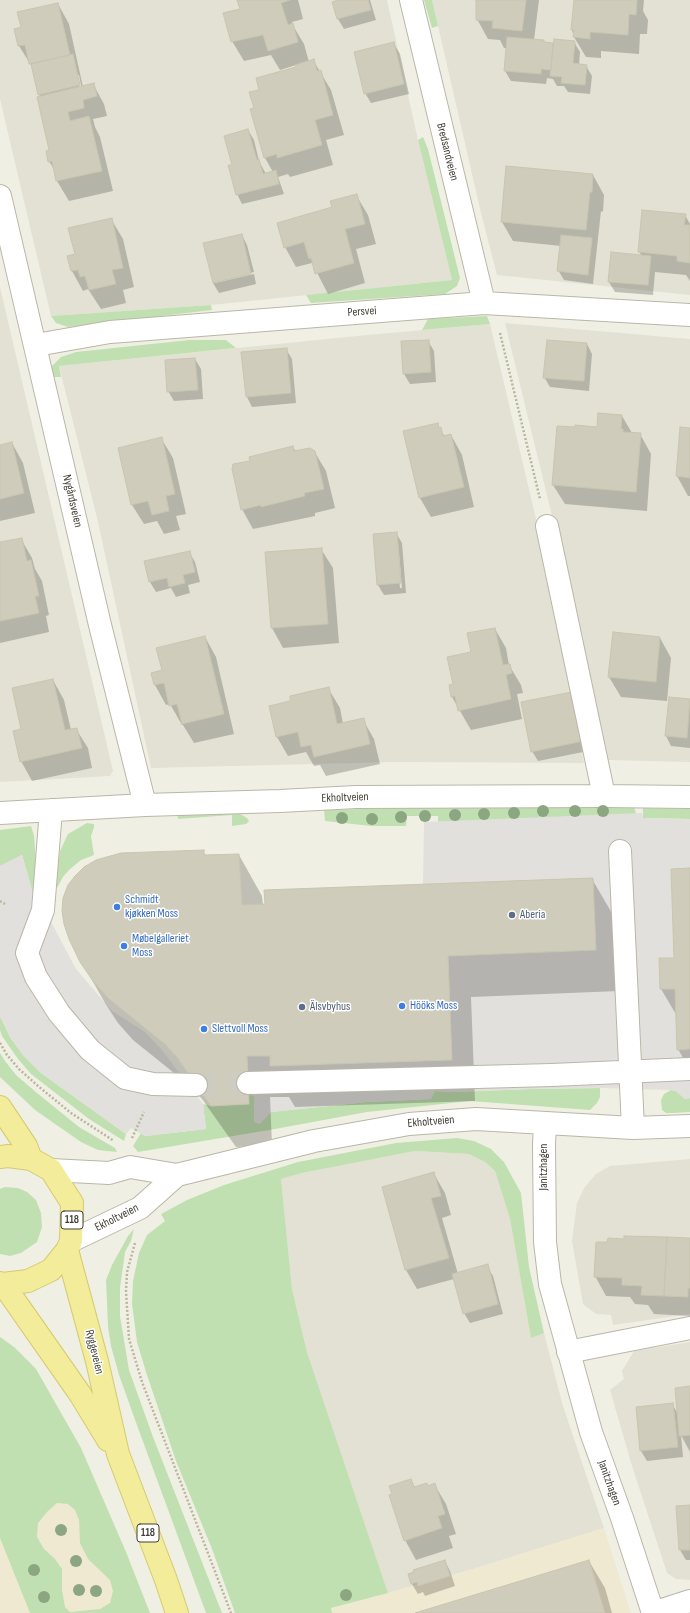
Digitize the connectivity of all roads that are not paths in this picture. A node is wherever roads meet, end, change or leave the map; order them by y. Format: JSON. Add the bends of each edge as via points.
{"nodes":[{"id":1,"x":411,"y":0,"type":"edge"},
{"id":2,"x":0,"y":196,"type":"edge"},
{"id":3,"x":490,"y":303,"type":"junction"},
{"id":4,"x":690,"y":315,"type":"edge"},
{"id":5,"x":36,"y":345,"type":"junction"},
{"id":6,"x":547,"y":526,"type":"road end"},
{"id":7,"x":604,"y":796,"type":"junction"},
{"id":8,"x":690,"y":797,"type":"edge"},
{"id":9,"x":145,"y":805,"type":"junction"},
{"id":10,"x":51,"y":810,"type":"junction"},
{"id":11,"x":0,"y":813,"type":"edge"},
{"id":12,"x":620,"y":851,"type":"dead end"},
{"id":13,"x":690,"y":1069,"type":"edge"},
{"id":14,"x":630,"y":1073,"type":"junction"},
{"id":15,"x":248,"y":1083,"type":"tunnel mouth"},
{"id":16,"x":196,"y":1085,"type":"tunnel mouth"},
{"id":17,"x":0,"y":1107,"type":"edge"},
{"id":18,"x":545,"y":1123,"type":"junction"},
{"id":19,"x":690,"y":1126,"type":"edge"},
{"id":20,"x":633,"y":1128,"type":"junction"},
{"id":21,"x":0,"y":1158,"type":"edge"},
{"id":22,"x":31,"y":1159,"type":"junction"},
{"id":23,"x":51,"y":1170,"type":"junction"},
{"id":24,"x":177,"y":1175,"type":"junction"},
{"id":25,"x":69,"y":1246,"type":"junction"},
{"id":26,"x":2,"y":1283,"type":"edge"},
{"id":27,"x":690,"y":1328,"type":"edge"},
{"id":28,"x":568,"y":1352,"type":"junction"},
{"id":29,"x":118,"y":1454,"type":"junction"},
{"id":30,"x":690,"y":1601,"type":"edge"},
{"id":31,"x":177,"y":1613,"type":"edge"},
{"id":32,"x":653,"y":1613,"type":"edge"}],
"edges":[{"from":1,"to":3,"type":"street","name":"Bredsandveien"},
{"from":2,"to":5,"type":"street","name":"Nygårdsveien"},
{"from":3,"to":4,"type":"street","name":"Persvei"},
{"from":3,"to":5,"type":"street","name":"Persvei","via":[[110,332]]},
{"from":5,"to":9,"type":"street","name":"Nygårdsveien","via":[[100,624]]},
{"from":6,"to":7,"type":"street"},
{"from":7,"to":8,"type":"street","name":"Ekholtveien"},
{"from":7,"to":9,"type":"street","name":"Ekholtveien","via":[[356,797]]},
{"from":9,"to":10,"type":"street","name":"Ekholtveien"},
{"from":10,"to":11,"type":"street","name":"Ekholtveien"},
{"from":10,"to":16,"type":"street","via":[[43,910],[27,953],[36,977],[59,1013],[90,1050],[125,1078],[153,1084]]},
{"from":12,"to":14,"type":"street"},
{"from":13,"to":14,"type":"street"},
{"from":14,"to":15,"type":"street"},
{"from":14,"to":20,"type":"street"},
{"from":17,"to":22,"type":"main road","via":[[26,1146]]},
{"from":18,"to":20,"type":"street","name":"Ekholtveien"},
{"from":18,"to":24,"type":"street","name":"Ekholtveien","via":[[476,1119],[409,1124],[314,1141]]},
{"from":18,"to":28,"type":"street","name":"Janitzhagen","via":[[545,1242],[550,1284]]},
{"from":19,"to":20,"type":"street","name":"Ekholtveien"},
{"from":21,"to":22,"type":"main road","number":"118","via":[[8,1156]]},
{"from":22,"to":23,"type":"main road","number":"118"},
{"from":23,"to":24,"type":"street","name":"Ekholtveien","via":[[108,1173],[130,1167]]},
{"from":23,"to":25,"type":"main road","number":"118","via":[[72,1203]]},
{"from":24,"to":25,"type":"street","name":"Ekholtveien","via":[[140,1208]]},
{"from":25,"to":26,"type":"main road","number":"118","via":[[51,1270],[28,1282]]},
{"from":25,"to":29,"type":"main road","name":"Ryggeveien","number":"118"},
{"from":26,"to":29,"type":"main road","name":"Ryggeveien","number":"118","via":[[80,1394]]},
{"from":27,"to":28,"type":"street"},
{"from":28,"to":32,"type":"street","name":"Janitzhagen","via":[[591,1432]]},
{"from":29,"to":31,"type":"main road","name":"Ryggeveien","number":"118"},
{"from":30,"to":32,"type":"street","name":"Janitzhagen"}]}
